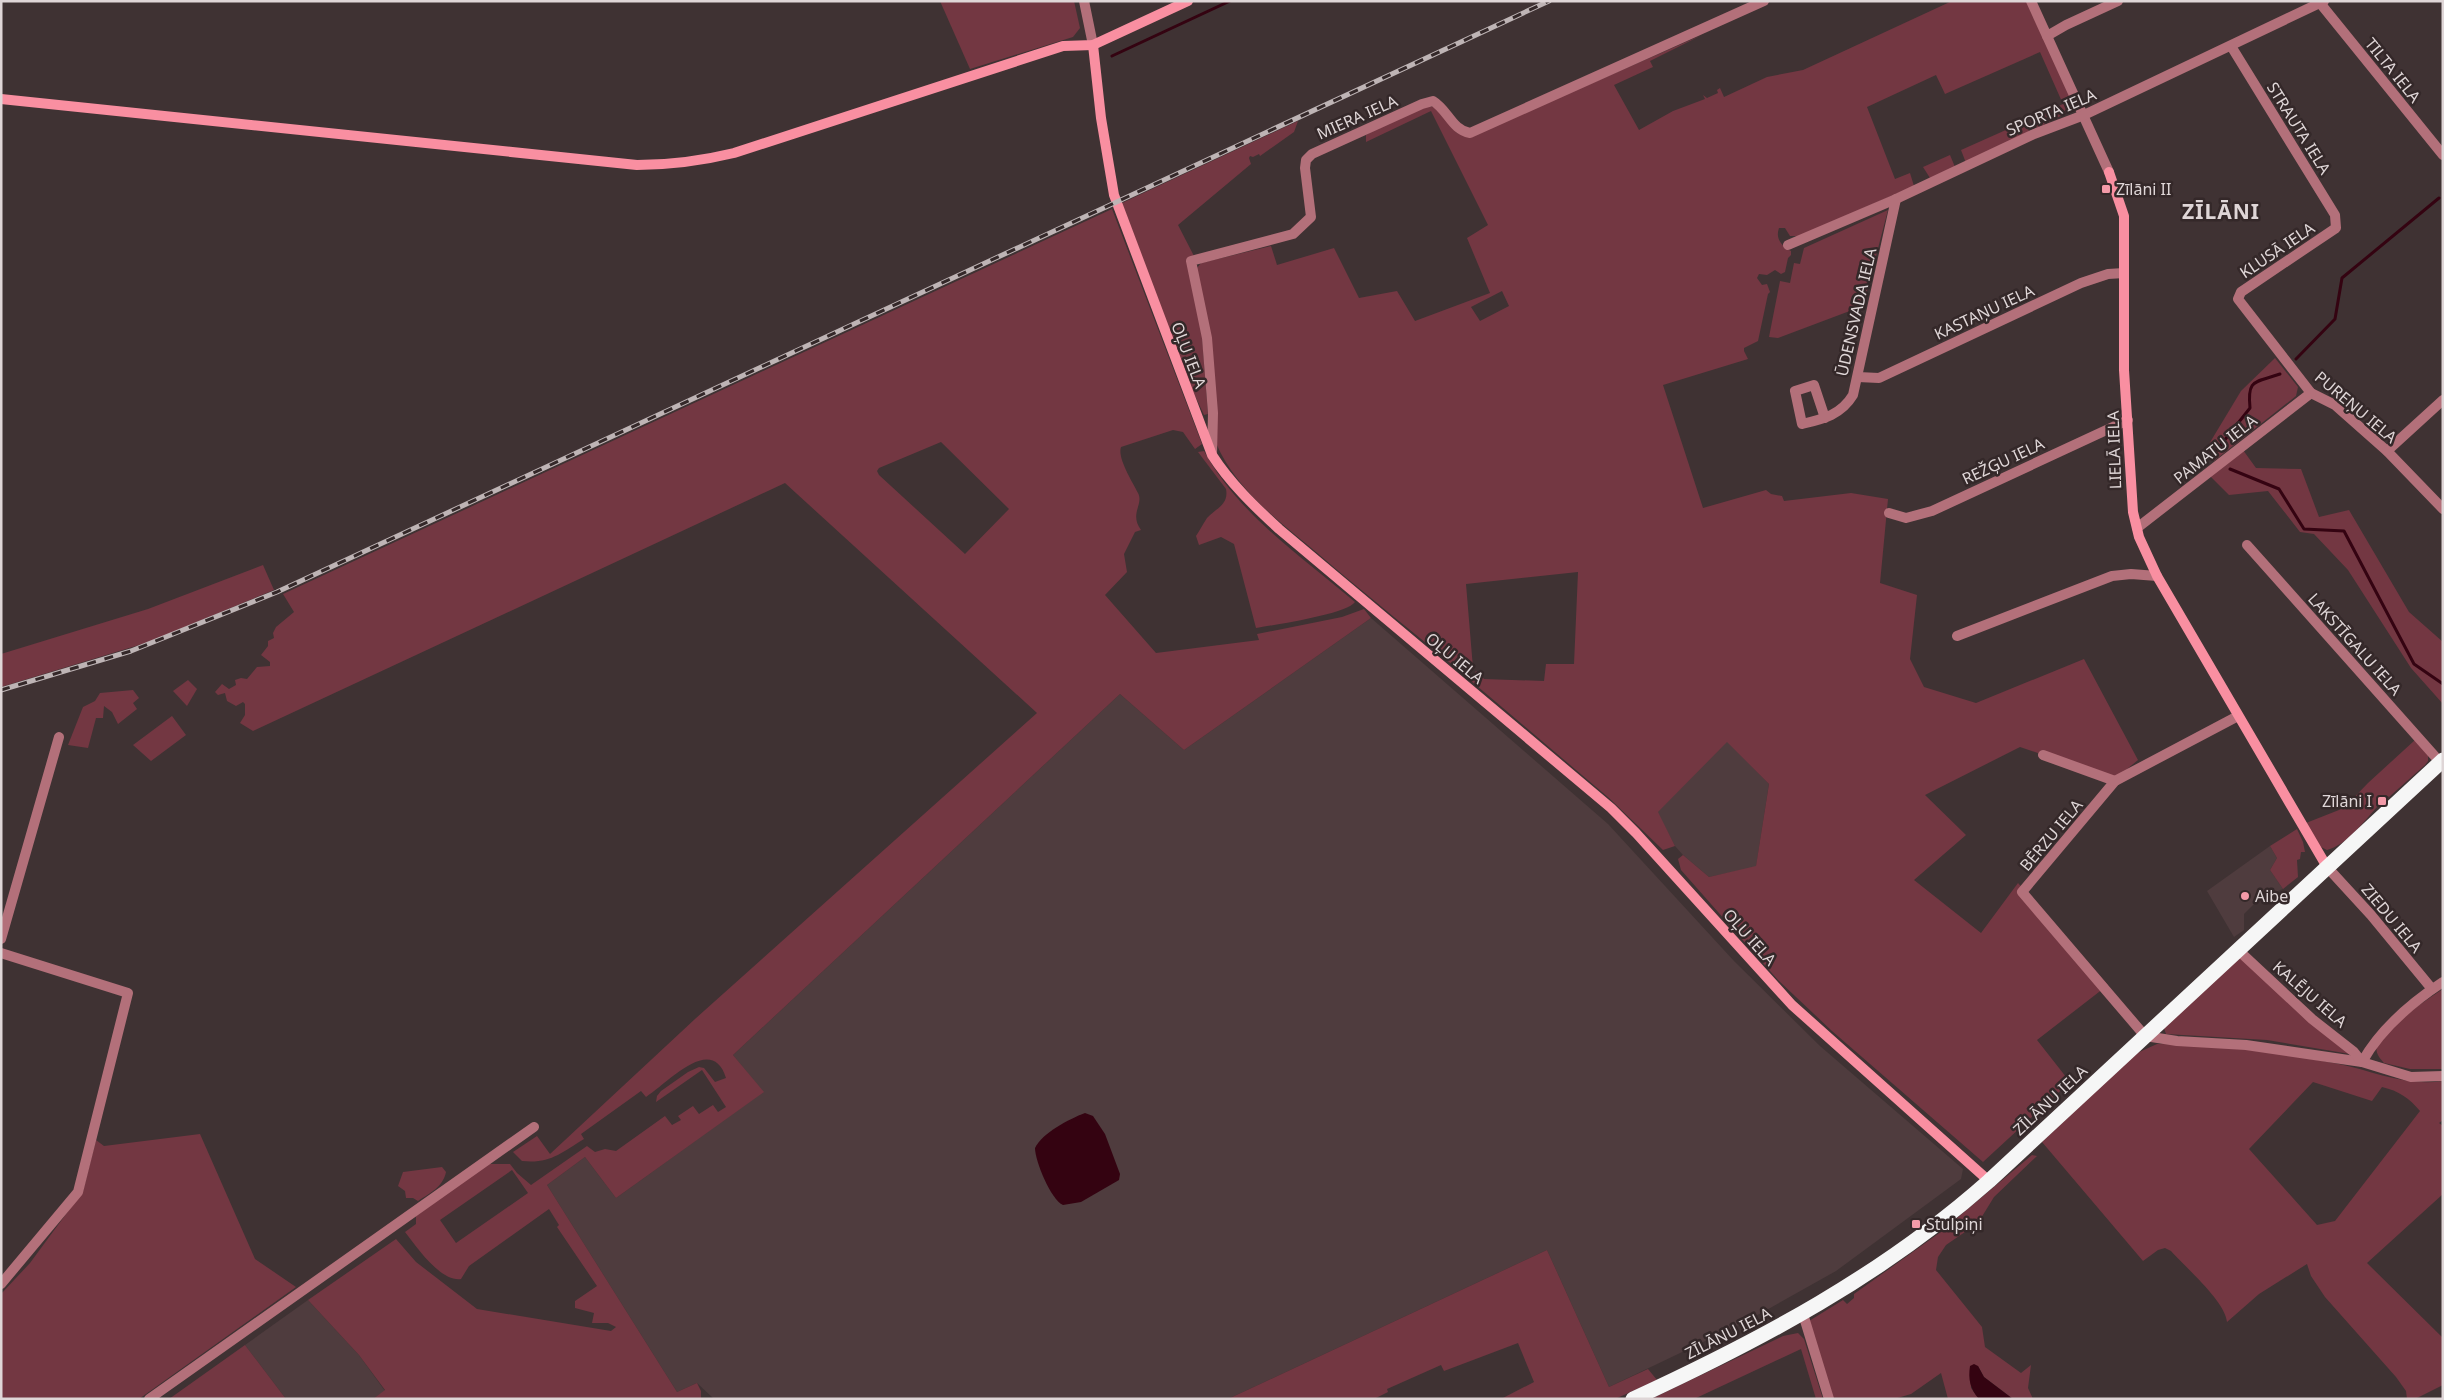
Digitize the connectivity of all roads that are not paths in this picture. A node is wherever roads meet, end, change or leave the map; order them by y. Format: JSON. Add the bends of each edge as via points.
{"nodes":[{"id":1,"x":1084,"y":1,"type":"edge"},
{"id":2,"x":1188,"y":1,"type":"edge"},
{"id":3,"x":1764,"y":1,"type":"edge"},
{"id":4,"x":2031,"y":1,"type":"edge"},
{"id":5,"x":2118,"y":1,"type":"edge"},
{"id":6,"x":2322,"y":2,"type":"edge"},
{"id":7,"x":2047,"y":36,"type":"junction"},
{"id":8,"x":1093,"y":45,"type":"junction"},
{"id":9,"x":2231,"y":46,"type":"junction"},
{"id":10,"x":1,"y":99,"type":"edge"},
{"id":11,"x":2084,"y":115,"type":"junction"},
{"id":12,"x":2443,"y":155,"type":"edge"},
{"id":13,"x":1896,"y":199,"type":"junction"},
{"id":14,"x":2336,"y":228,"type":"joint"},
{"id":15,"x":1788,"y":245,"type":"dead end"},
{"id":16,"x":2124,"y":273,"type":"junction"},
{"id":17,"x":2238,"y":299,"type":"joint"},
{"id":18,"x":1858,"y":376,"type":"junction"},
{"id":19,"x":2311,"y":392,"type":"junction"},
{"id":20,"x":2443,"y":400,"type":"edge"},
{"id":21,"x":1825,"y":418,"type":"dead end"},
{"id":22,"x":2128,"y":420,"type":"junction"},
{"id":23,"x":2387,"y":451,"type":"junction"},
{"id":24,"x":1212,"y":455,"type":"junction"},
{"id":25,"x":2443,"y":509,"type":"edge"},
{"id":26,"x":1889,"y":513,"type":"dead end"},
{"id":27,"x":2137,"y":528,"type":"junction"},
{"id":28,"x":2246,"y":545,"type":"dead end"},
{"id":29,"x":2157,"y":576,"type":"junction"},
{"id":30,"x":1957,"y":636,"type":"dead end"},
{"id":31,"x":2238,"y":716,"type":"junction"},
{"id":32,"x":59,"y":737,"type":"dead end"},
{"id":33,"x":2043,"y":755,"type":"dead end"},
{"id":34,"x":2442,"y":761,"type":"edge"},
{"id":35,"x":2116,"y":781,"type":"junction"},
{"id":36,"x":2327,"y":867,"type":"junction"},
{"id":37,"x":1,"y":939,"type":"edge"},
{"id":38,"x":2238,"y":950,"type":"junction"},
{"id":39,"x":1,"y":953,"type":"edge"},
{"id":40,"x":2443,"y":982,"type":"edge"},
{"id":41,"x":2432,"y":989,"type":"junction"},
{"id":42,"x":2145,"y":1036,"type":"junction"},
{"id":43,"x":2362,"y":1062,"type":"junction"},
{"id":44,"x":2443,"y":1076,"type":"edge"},
{"id":45,"x":534,"y":1127,"type":"dead end"},
{"id":46,"x":1989,"y":1181,"type":"junction"},
{"id":47,"x":1,"y":1284,"type":"edge"},
{"id":48,"x":1803,"y":1314,"type":"junction"},
{"id":49,"x":148,"y":1399,"type":"edge"},
{"id":50,"x":1633,"y":1399,"type":"edge"},
{"id":51,"x":1829,"y":1399,"type":"edge"}],
"edges":[{"from":1,"to":8,"type":"street"},
{"from":2,"to":8,"type":"street"},
{"from":3,"to":24,"type":"street","name":"MIERA IELA","via":[[1470,133],[1455,126],[1442,107],[1432,102],[1312,154],[1306,160],[1311,217],[1294,234],[1191,261],[1207,338]]},
{"from":4,"to":7,"type":"street","name":"LIELĀ IELA"},
{"from":5,"to":7,"type":"street"},
{"from":6,"to":9,"type":"street","name":"SPORTA IELA"},
{"from":6,"to":12,"type":"street","name":"TILTA IELA"},
{"from":7,"to":11,"type":"street","name":"LIELĀ IELA"},
{"from":8,"to":10,"type":"street","via":[[1063,46],[734,153],[668,165],[638,165],[361,138]]},
{"from":8,"to":24,"type":"street","name":"OĻU IELA","via":[[1114,196]]},
{"from":9,"to":11,"type":"street","name":"SPORTA IELA"},
{"from":9,"to":14,"type":"street","name":"STRAUTA IELA","via":[[2335,215]]},
{"from":11,"to":13,"type":"street","name":"SPORTA IELA","via":[[2034,134]]},
{"from":11,"to":16,"type":"street","name":"LIELĀ IELA","via":[[2124,216]]},
{"from":13,"to":15,"type":"street","name":"SPORTA IELA"},
{"from":13,"to":18,"type":"street","name":"ŪDENSVADA IELA"},
{"from":14,"to":17,"type":"street","name":"KLUSĀ IELA","via":[[2241,292]]},
{"from":16,"to":18,"type":"street","name":"KASTAŅU IELA","via":[[2108,274],[2081,283],[1879,378]]},
{"from":16,"to":22,"type":"street","name":"LIELĀ IELA","via":[[2124,370]]},
{"from":17,"to":19,"type":"street","name":"PUREŅU IELA"},
{"from":18,"to":21,"type":"street","name":"ŪDENSVADA IELA","via":[[1846,405]]},
{"from":19,"to":23,"type":"street","name":"PUREŅU IELA","via":[[2335,405]]},
{"from":19,"to":27,"type":"street","name":"PAMATU IELA"},
{"from":20,"to":23,"type":"street"},
{"from":22,"to":26,"type":"street","name":"REŽĢU IELA","via":[[1932,511],[1906,518]]},
{"from":22,"to":27,"type":"street","name":"LIELĀ IELA","via":[[2131,496]]},
{"from":23,"to":25,"type":"street","name":"PUREŅU IELA"},
{"from":24,"to":46,"type":"street","name":"OĻU IELA","via":[[1245,498],[1279,529],[1611,808],[1792,1005]]},
{"from":27,"to":29,"type":"street","name":"LIELĀ IELA"},
{"from":28,"to":34,"type":"street","name":"LAKSTĪGALU IELA"},
{"from":29,"to":30,"type":"street","via":[[2112,576]]},
{"from":29,"to":31,"type":"street","name":"LIELĀ IELA"},
{"from":31,"to":35,"type":"street","name":"BĒRZU IELA"},
{"from":31,"to":36,"type":"street","name":"LIELĀ IELA"},
{"from":32,"to":37,"type":"street"},
{"from":33,"to":35,"type":"street"},
{"from":34,"to":36,"type":"highway","name":"ZĪLĀNU IELA"},
{"from":35,"to":42,"type":"street","name":"BĒRZU IELA","via":[[2022,892]]},
{"from":36,"to":38,"type":"highway","name":"ZĪLĀNU IELA"},
{"from":36,"to":41,"type":"street","name":"ZIEDU IELA"},
{"from":38,"to":42,"type":"highway","name":"ZĪLĀNU IELA"},
{"from":38,"to":43,"type":"street","name":"KALĒJU IELA"},
{"from":39,"to":47,"type":"street","via":[[128,993],[78,1192]]},
{"from":40,"to":41,"type":"street"},
{"from":41,"to":43,"type":"street","via":[[2382,1032]]},
{"from":42,"to":43,"type":"street","via":[[2246,1045]]},
{"from":42,"to":46,"type":"highway","name":"ZĪLĀNU IELA"},
{"from":43,"to":44,"type":"street","via":[[2411,1077]]},
{"from":45,"to":49,"type":"street"},
{"from":46,"to":48,"type":"highway","name":"ZĪLĀNU IELA","via":[[1888,1262]]},
{"from":48,"to":50,"type":"highway","name":"ZĪLĀNU IELA"},
{"from":48,"to":51,"type":"street"}]}
